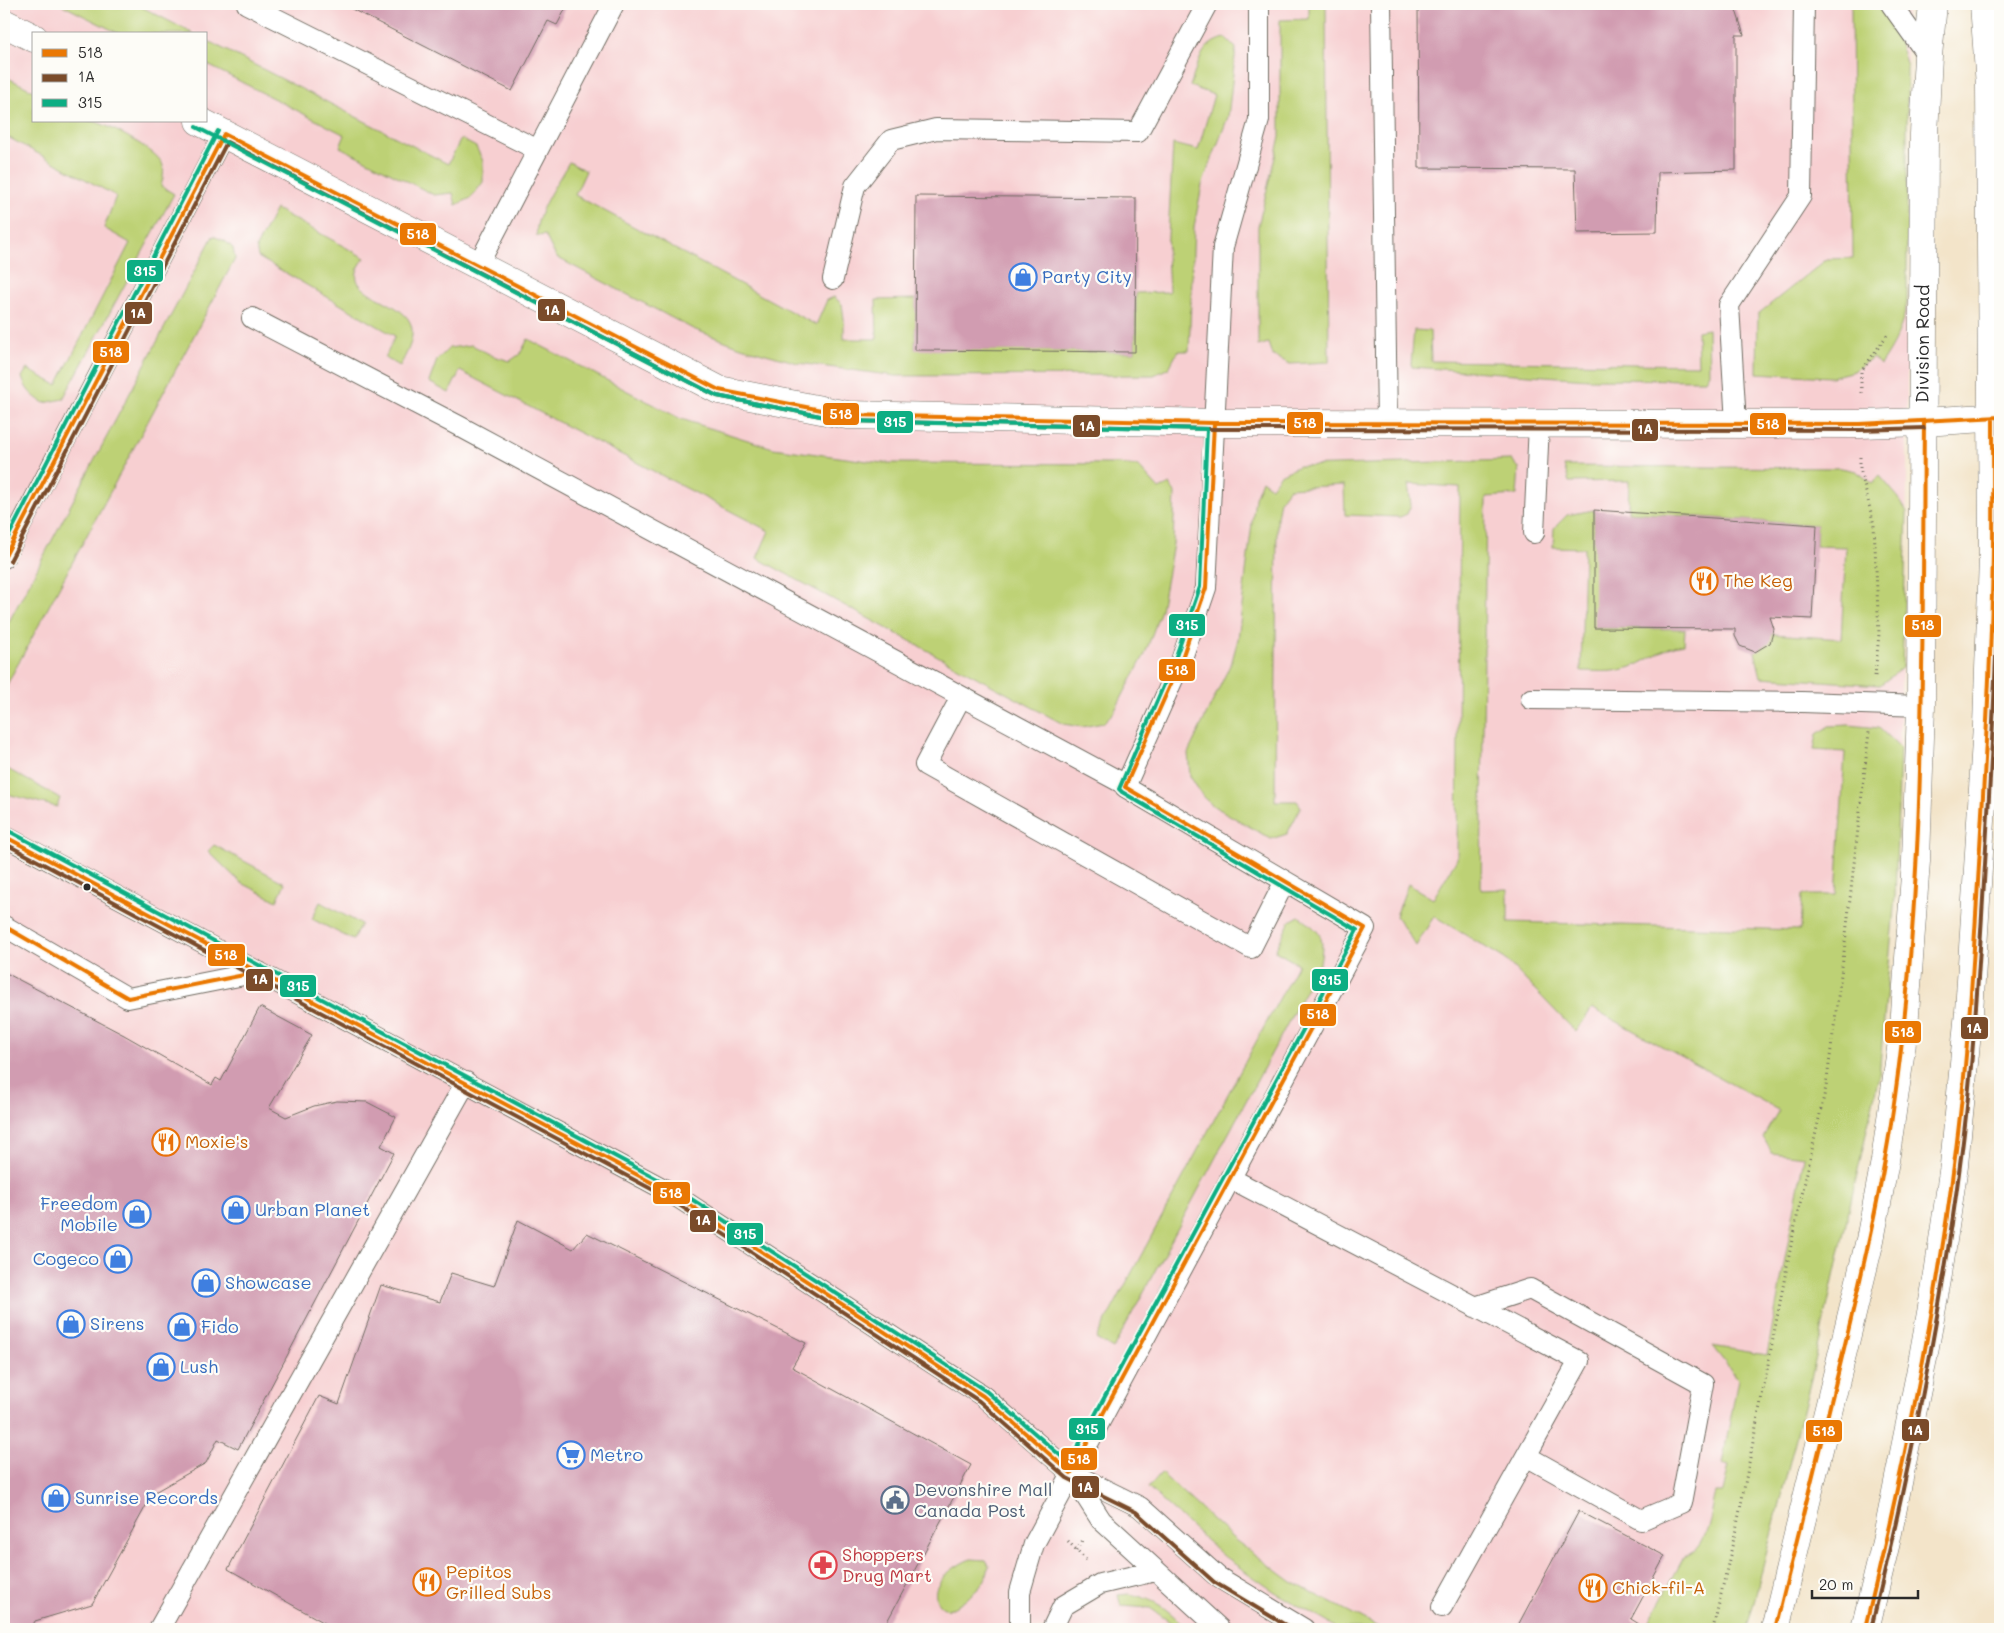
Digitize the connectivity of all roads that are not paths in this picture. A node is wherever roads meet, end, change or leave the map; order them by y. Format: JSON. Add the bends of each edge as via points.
{"nodes":[{"id":1,"x":248,"y":4,"type":"edge"},
{"id":2,"x":614,"y":4,"type":"edge"},
{"id":3,"x":1207,"y":4,"type":"edge"},
{"id":4,"x":1259,"y":4,"type":"edge"},
{"id":5,"x":1381,"y":4,"type":"edge"},
{"id":6,"x":1804,"y":4,"type":"edge"},
{"id":7,"x":1891,"y":4,"type":"edge"},
{"id":8,"x":1933,"y":4,"type":"edge"},
{"id":9,"x":1984,"y":4,"type":"edge"},
{"id":10,"x":4,"y":23,"type":"edge"},
{"id":11,"x":32,"y":37,"type":"edge"},
{"id":12,"x":1928,"y":56,"type":"junction"},
{"id":13,"x":201,"y":122,"type":"edge"},
{"id":14,"x":224,"y":134,"type":"junction"},
{"id":15,"x":538,"y":150,"type":"junction"},
{"id":16,"x":478,"y":265,"type":"junction"},
{"id":17,"x":833,"y":279,"type":"dead end"},
{"id":18,"x":252,"y":318,"type":"dead end"},
{"id":19,"x":1997,"y":417,"type":"edge"},
{"id":20,"x":1924,"y":422,"type":"junction"},
{"id":21,"x":1214,"y":423,"type":"junction"},
{"id":22,"x":1387,"y":423,"type":"junction"},
{"id":23,"x":1539,"y":424,"type":"junction"},
{"id":24,"x":1736,"y":424,"type":"junction"},
{"id":25,"x":1534,"y":533,"type":"dead end"},
{"id":26,"x":4,"y":558,"type":"edge"},
{"id":27,"x":961,"y":697,"type":"junction"},
{"id":28,"x":1531,"y":699,"type":"dead end"},
{"id":29,"x":1921,"y":706,"type":"junction"},
{"id":30,"x":1126,"y":785,"type":"junction"},
{"id":31,"x":4,"y":836,"type":"edge"},
{"id":32,"x":1285,"y":881,"type":"junction"},
{"id":33,"x":4,"y":926,"type":"edge"},
{"id":34,"x":259,"y":972,"type":"junction"},
{"id":35,"x":466,"y":1082,"type":"junction"},
{"id":36,"x":1230,"y":1178,"type":"junction"},
{"id":37,"x":1475,"y":1307,"type":"junction"},
{"id":38,"x":1526,"y":1456,"type":"junction"},
{"id":39,"x":1071,"y":1473,"type":"junction"},
{"id":40,"x":1155,"y":1571,"type":"junction"},
{"id":41,"x":1442,"y":1607,"type":"dead end"},
{"id":42,"x":159,"y":1629,"type":"edge"},
{"id":43,"x":1020,"y":1629,"type":"edge"},
{"id":44,"x":1052,"y":1629,"type":"edge"},
{"id":45,"x":1220,"y":1629,"type":"edge"},
{"id":46,"x":1304,"y":1629,"type":"edge"},
{"id":47,"x":1775,"y":1629,"type":"edge"},
{"id":48,"x":1865,"y":1629,"type":"edge"}],
"edges":[{"from":1,"to":15,"type":"lane"},
{"from":2,"to":15,"type":"lane"},
{"from":3,"to":17,"type":"lane","via":[[1138,132],[936,129],[891,140],[855,186]]},
{"from":4,"to":21,"type":"lane","via":[[1259,120],[1223,246]]},
{"from":5,"to":22,"type":"lane"},
{"from":6,"to":24,"type":"lane","via":[[1800,196],[1729,305]]},
{"from":7,"to":12,"type":"lane"},
{"from":8,"to":12,"type":"main road","name":"Division Road"},
{"from":9,"to":19,"type":"main road","via":[[1990,86]]},
{"from":10,"to":11,"type":"main road"},
{"from":12,"to":20,"type":"main road","name":"Division Road","via":[[1924,134]]},
{"from":13,"to":14,"type":"main road"},
{"from":14,"to":16,"type":"main road"},
{"from":14,"to":26,"type":"lane"},
{"from":15,"to":16,"type":"lane"},
{"from":16,"to":21,"type":"main road","via":[[719,390],[847,415]]},
{"from":18,"to":27,"type":"lane"},
{"from":19,"to":20,"type":"main road"},
{"from":19,"to":48,"type":"main road","via":[[1987,725],[1969,1012],[1957,1137],[1920,1374]]},
{"from":20,"to":24,"type":"main road"},
{"from":20,"to":29,"type":"main road","name":"Division Road"},
{"from":21,"to":22,"type":"main road"},
{"from":21,"to":30,"type":"lane","via":[[1206,588],[1181,661]]},
{"from":22,"to":23,"type":"main road"},
{"from":23,"to":24,"type":"main road"},
{"from":23,"to":25,"type":"lane"},
{"from":27,"to":30,"type":"lane"},
{"from":27,"to":32,"type":"lane","via":[[925,765],[948,779],[1251,948]]},
{"from":28,"to":29,"type":"lane"},
{"from":29,"to":47,"type":"main road","name":"Division Road","via":[[1916,861],[1908,973],[1900,1061],[1885,1160],[1870,1240]]},
{"from":30,"to":32,"type":"lane"},
{"from":31,"to":34,"type":"lane"},
{"from":32,"to":36,"type":"lane","via":[[1365,928]]},
{"from":33,"to":34,"type":"lane","via":[[128,998]]},
{"from":34,"to":35,"type":"lane"},
{"from":35,"to":39,"type":"lane","via":[[673,1194],[983,1396]]},
{"from":35,"to":42,"type":"lane"},
{"from":36,"to":37,"type":"lane"},
{"from":36,"to":39,"type":"lane"},
{"from":37,"to":38,"type":"lane","via":[[1579,1361]]},
{"from":37,"to":38,"type":"lane","via":[[1530,1290],[1703,1384],[1681,1503],[1641,1520]]},
{"from":38,"to":41,"type":"lane"},
{"from":39,"to":40,"type":"lane","via":[[1101,1520]]},
{"from":39,"to":43,"type":"lane","via":[[1034,1544],[1020,1592]]},
{"from":39,"to":46,"type":"lane","via":[[1140,1507],[1218,1577]]},
{"from":40,"to":44,"type":"lane","via":[[1100,1584],[1063,1606]]},
{"from":40,"to":45,"type":"lane"}]}
